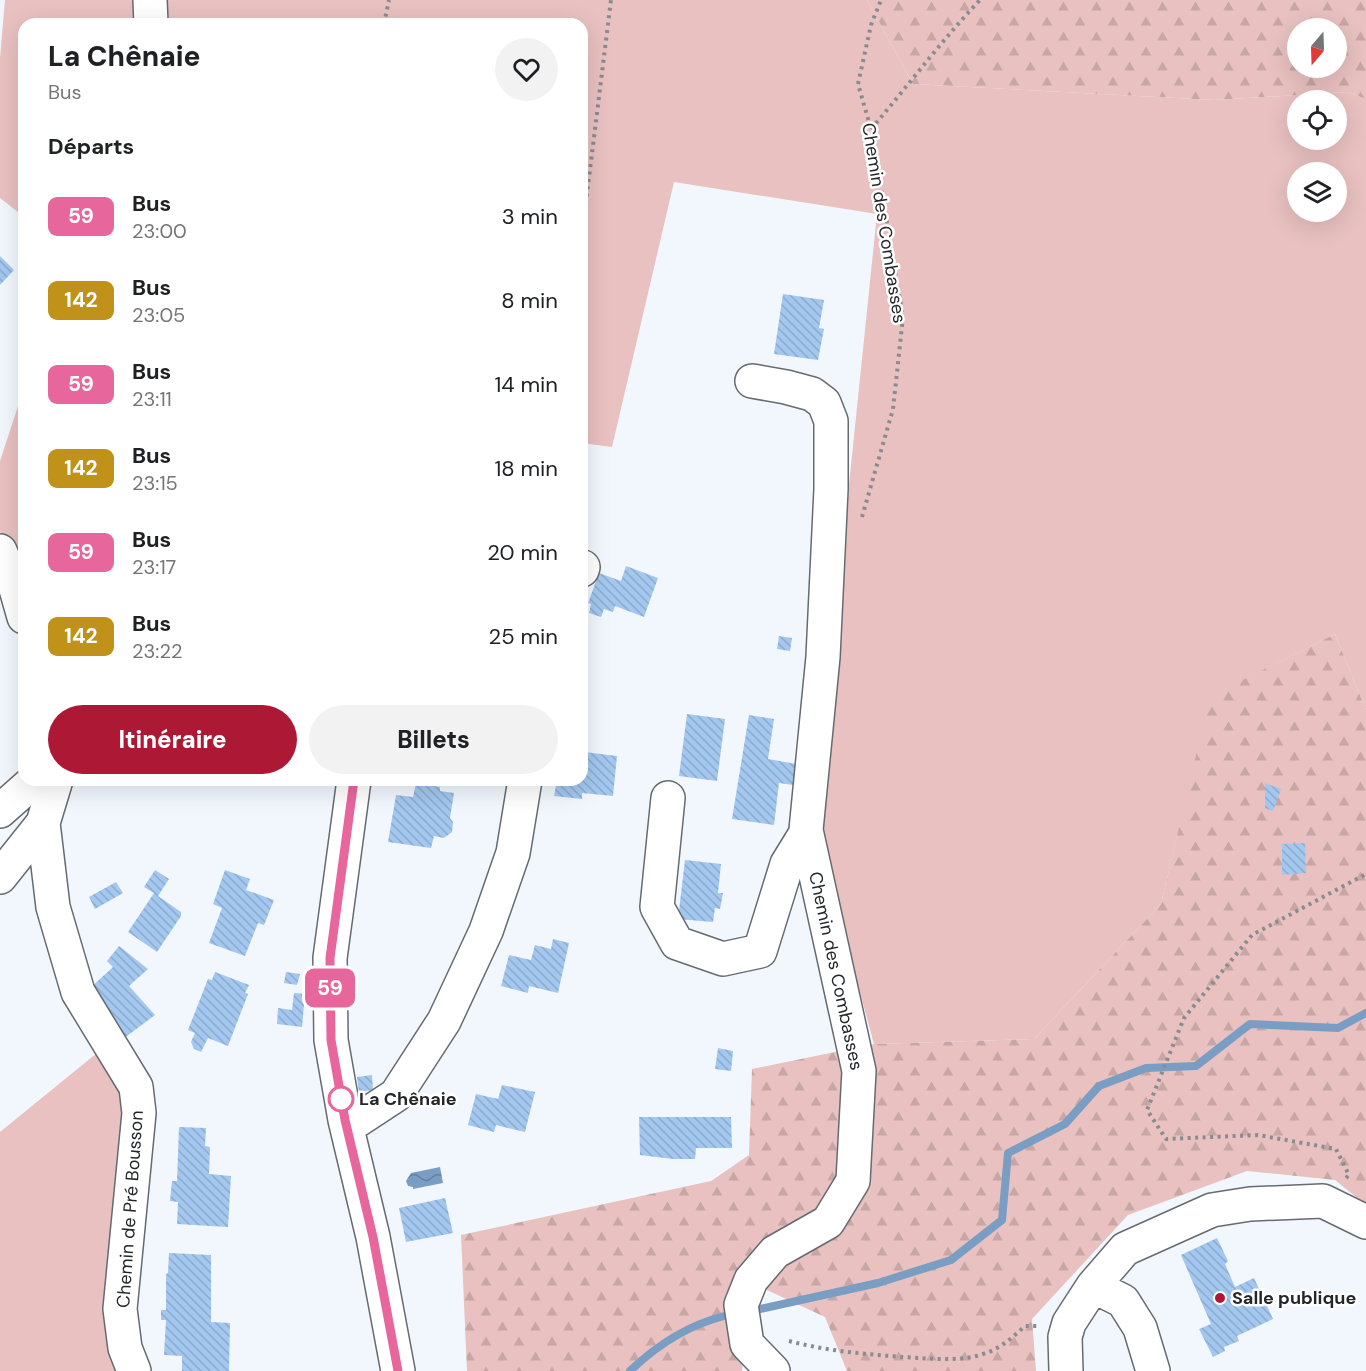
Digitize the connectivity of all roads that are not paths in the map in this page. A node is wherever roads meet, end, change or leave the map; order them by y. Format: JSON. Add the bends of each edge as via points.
{"nodes":[{"id":1,"x":150,"y":0,"type":"edge"},
{"id":2,"x":151,"y":18,"type":"edge"},
{"id":3,"x":752,"y":381,"type":"dead end"},
{"id":4,"x":0,"y":551,"type":"edge"},
{"id":5,"x":18,"y":596,"type":"edge"},
{"id":6,"x":28,"y":786,"type":"edge"},
{"id":7,"x":54,"y":786,"type":"edge"},
{"id":8,"x":353,"y":786,"type":"edge"},
{"id":9,"x":524,"y":786,"type":"edge"},
{"id":10,"x":668,"y":798,"type":"dead end"},
{"id":11,"x":0,"y":811,"type":"edge"},
{"id":12,"x":43,"y":823,"type":"junction"},
{"id":13,"x":806,"y":832,"type":"junction"},
{"id":14,"x":0,"y":877,"type":"edge"},
{"id":15,"x":345,"y":1120,"type":"junction"},
{"id":16,"x":1366,"y":1222,"type":"edge"},
{"id":17,"x":1093,"y":1286,"type":"junction"},
{"id":18,"x":134,"y":1371,"type":"edge"},
{"id":19,"x":398,"y":1371,"type":"edge"},
{"id":20,"x":773,"y":1371,"type":"edge"},
{"id":21,"x":1066,"y":1371,"type":"edge"},
{"id":22,"x":1153,"y":1371,"type":"edge"}],
"edges":[{"from":1,"to":2,"type":"street"},
{"from":3,"to":13,"type":"street","name":"Chemin des Combasses","via":[[812,394],[824,403],[831,421],[823,657]]},
{"from":4,"to":5,"type":"street"},
{"from":6,"to":11,"type":"street"},
{"from":7,"to":12,"type":"street","name":"Chemin de Pré Bousson"},
{"from":8,"to":15,"type":"street","via":[[330,958],[331,1040]]},
{"from":9,"to":15,"type":"street","via":[[513,853],[486,931],[444,1022],[396,1095],[358,1120]]},
{"from":10,"to":13,"type":"street","via":[[657,907],[676,943],[723,959],[760,951],[787,864]]},
{"from":12,"to":14,"type":"street"},
{"from":12,"to":18,"type":"street","name":"Chemin de Pré Bousson","via":[[52,907],[78,992],[136,1087],[139,1113],[120,1309],[124,1348]]},
{"from":13,"to":20,"type":"street","name":"Chemin des Combasses","via":[[859,1071],[853,1181],[828,1222],[776,1252],[751,1280],[741,1305],[747,1344]]},
{"from":15,"to":19,"type":"street","via":[[373,1237]]},
{"from":16,"to":17,"type":"street","via":[[1323,1201],[1212,1210],[1125,1249]]},
{"from":17,"to":21,"type":"street","via":[[1069,1323],[1065,1337]]},
{"from":17,"to":22,"type":"street","via":[[1123,1301],[1140,1328]]}]}
